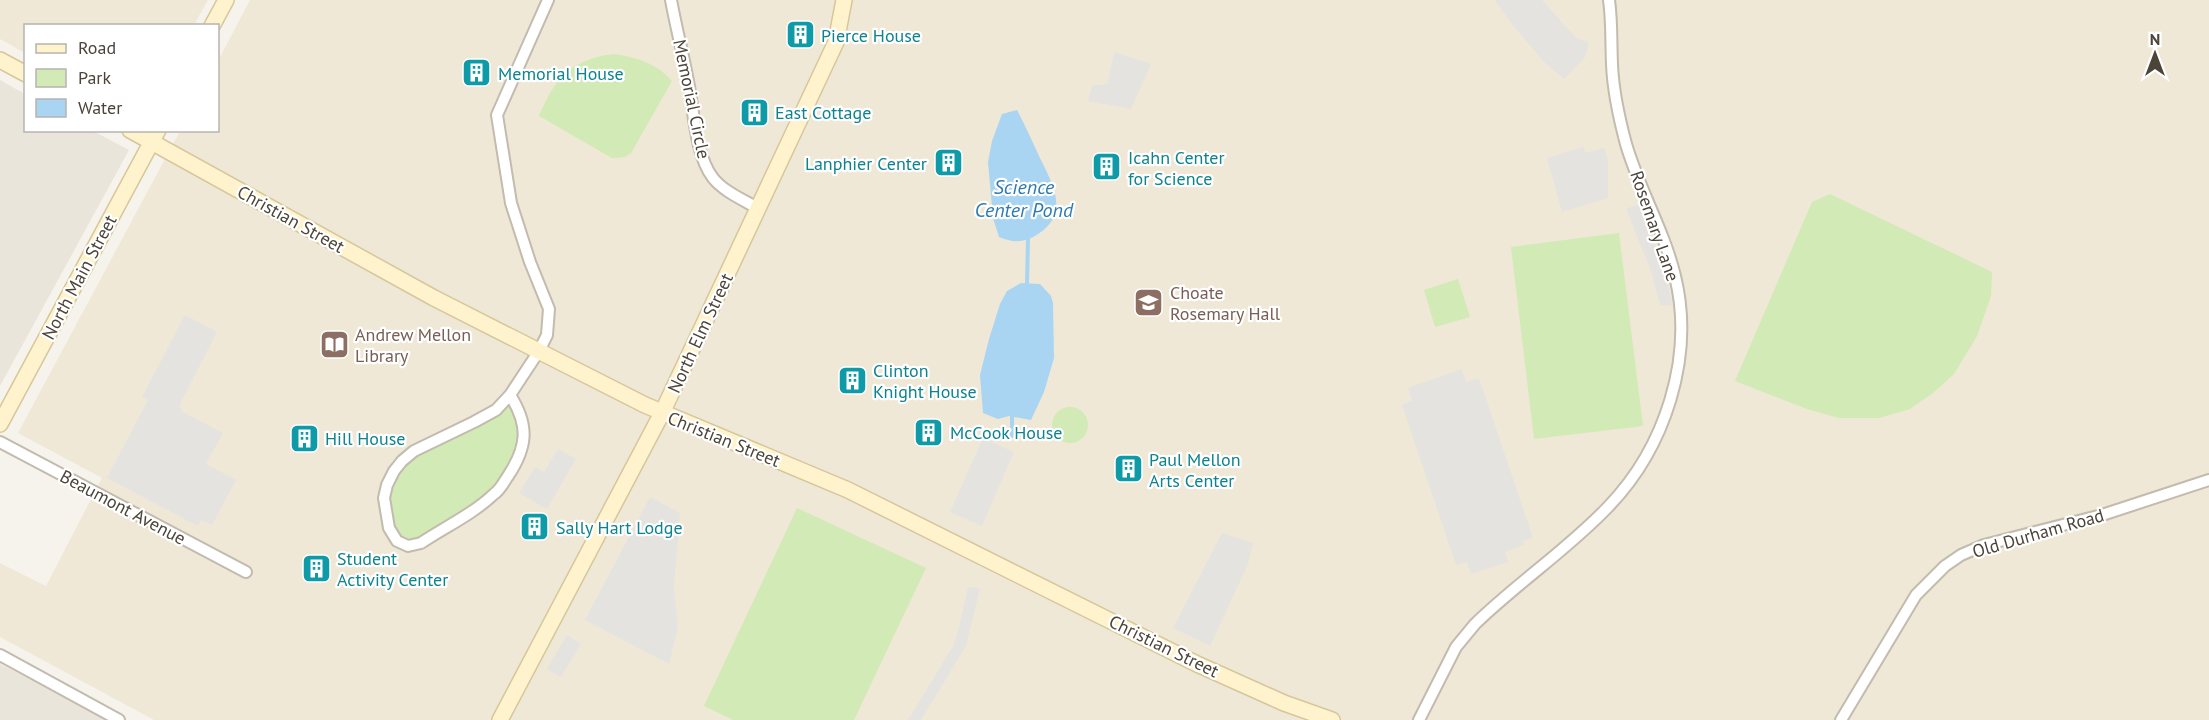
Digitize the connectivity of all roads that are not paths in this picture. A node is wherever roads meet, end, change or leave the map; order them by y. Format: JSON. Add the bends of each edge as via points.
{"nodes":[{"id":1,"x":225,"y":0,"type":"edge"},
{"id":2,"x":548,"y":0,"type":"edge"},
{"id":3,"x":670,"y":0,"type":"edge"},
{"id":4,"x":844,"y":0,"type":"edge"},
{"id":5,"x":1609,"y":0,"type":"edge"},
{"id":6,"x":213,"y":24,"type":"edge"},
{"id":7,"x":0,"y":60,"type":"edge"},
{"id":8,"x":24,"y":73,"type":"edge"},
{"id":9,"x":137,"y":132,"type":"edge"},
{"id":10,"x":155,"y":137,"type":"edge"},
{"id":11,"x":759,"y":209,"type":"junction"},
{"id":12,"x":539,"y":351,"type":"junction"},
{"id":13,"x":510,"y":395,"type":"junction"},
{"id":14,"x":662,"y":413,"type":"junction"},
{"id":15,"x":0,"y":424,"type":"edge"},
{"id":16,"x":0,"y":442,"type":"edge"},
{"id":17,"x":2209,"y":480,"type":"edge"},
{"id":18,"x":246,"y":572,"type":"dead end"},
{"id":19,"x":0,"y":655,"type":"edge"},
{"id":20,"x":119,"y":720,"type":"edge"},
{"id":21,"x":500,"y":720,"type":"edge"},
{"id":22,"x":1332,"y":720,"type":"edge"},
{"id":23,"x":1419,"y":720,"type":"edge"},
{"id":24,"x":1841,"y":720,"type":"edge"}],
"edges":[{"from":1,"to":6,"type":"main road"},
{"from":2,"to":12,"type":"street","via":[[496,114],[511,203],[549,309],[547,335]]},
{"from":3,"to":11,"type":"street","name":"Memorial Circle","via":[[706,167],[725,189]]},
{"from":4,"to":11,"type":"main road","name":"North Elm Street","via":[[836,42]]},
{"from":5,"to":23,"type":"street","name":"Rosemary Lane","via":[[1616,105],[1626,146],[1676,277],[1682,320],[1680,364],[1655,438],[1635,474],[1601,514],[1475,624],[1456,647]]},
{"from":7,"to":8,"type":"main road"},
{"from":9,"to":10,"type":"main road","name":"Christian Street"},
{"from":10,"to":12,"type":"main road","name":"Christian Street","via":[[434,298]]},
{"from":10,"to":15,"type":"main road","name":"North Main Street"},
{"from":11,"to":14,"type":"main road","name":"North Elm Street"},
{"from":12,"to":13,"type":"street"},
{"from":12,"to":14,"type":"main road","name":"Christian Street"},
{"from":13,"to":13,"type":"street","via":[[496,410],[414,451],[402,461],[384,498],[389,528],[397,541],[408,546],[421,543],[496,494],[524,442],[524,424]]},
{"from":14,"to":21,"type":"main road","name":"North Elm Street"},
{"from":14,"to":22,"type":"main road","name":"Christian Street","via":[[848,490],[1197,664]]},
{"from":16,"to":18,"type":"street","name":"Beaumont Avenue"},
{"from":17,"to":24,"type":"street","name":"Old Durham Road","via":[[1961,555],[1916,596]]},
{"from":19,"to":20,"type":"street"}]}
